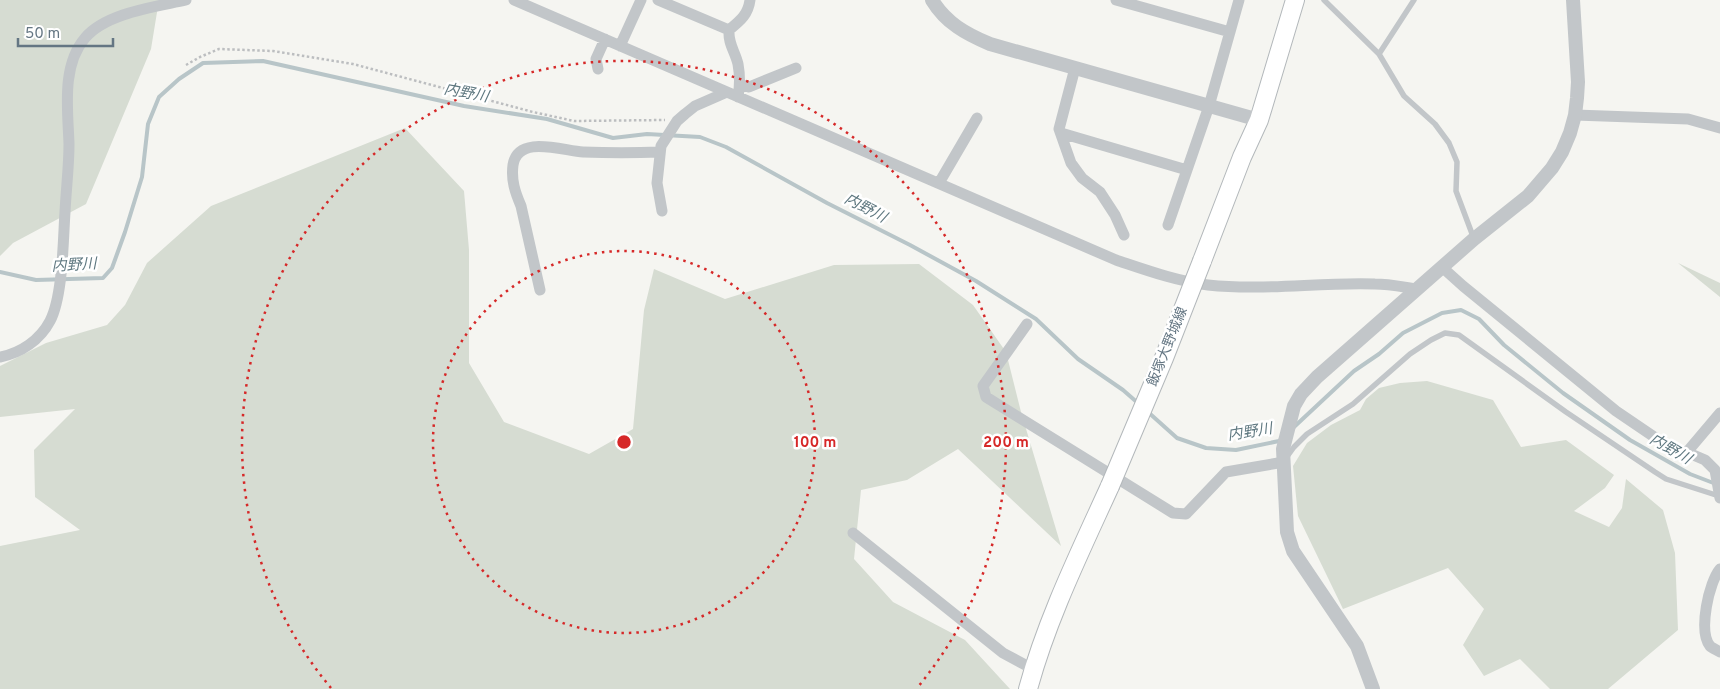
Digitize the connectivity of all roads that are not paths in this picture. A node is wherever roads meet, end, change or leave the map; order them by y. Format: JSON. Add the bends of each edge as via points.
{"nodes":[{"id":1,"x":186,"y":0,"type":"edge"},
{"id":2,"x":514,"y":0,"type":"edge"},
{"id":3,"x":641,"y":0,"type":"edge"},
{"id":4,"x":658,"y":0,"type":"edge"},
{"id":5,"x":750,"y":0,"type":"edge"},
{"id":6,"x":932,"y":0,"type":"edge"},
{"id":7,"x":1116,"y":0,"type":"edge"},
{"id":8,"x":1239,"y":0,"type":"edge"},
{"id":9,"x":1295,"y":0,"type":"edge"},
{"id":10,"x":1324,"y":0,"type":"edge"},
{"id":11,"x":1414,"y":0,"type":"edge"},
{"id":12,"x":1573,"y":0,"type":"edge"},
{"id":13,"x":729,"y":30,"type":"junction"},
{"id":14,"x":1230,"y":32,"type":"junction"},
{"id":15,"x":605,"y":39,"type":"junction"},
{"id":16,"x":620,"y":46,"type":"junction"},
{"id":17,"x":1379,"y":54,"type":"junction"},
{"id":18,"x":796,"y":68,"type":"dead end"},
{"id":19,"x":1075,"y":68,"type":"junction"},
{"id":20,"x":598,"y":69,"type":"dead end"},
{"id":21,"x":740,"y":84,"type":"junction"},
{"id":22,"x":733,"y":94,"type":"junction"},
{"id":23,"x":1209,"y":106,"type":"junction"},
{"id":24,"x":1575,"y":115,"type":"junction"},
{"id":25,"x":977,"y":118,"type":"dead end"},
{"id":26,"x":1259,"y":120,"type":"junction"},
{"id":27,"x":1720,"y":128,"type":"edge"},
{"id":28,"x":1061,"y":133,"type":"junction"},
{"id":29,"x":660,"y":149,"type":"junction"},
{"id":30,"x":1187,"y":170,"type":"junction"},
{"id":31,"x":939,"y":183,"type":"junction"},
{"id":32,"x":662,"y":210,"type":"dead end"},
{"id":33,"x":1168,"y":224,"type":"dead end"},
{"id":34,"x":1124,"y":235,"type":"dead end"},
{"id":35,"x":1474,"y":240,"type":"junction"},
{"id":36,"x":1443,"y":268,"type":"junction"},
{"id":37,"x":1417,"y":289,"type":"junction"},
{"id":38,"x":540,"y":290,"type":"dead end"},
{"id":39,"x":1027,"y":324,"type":"dead end"},
{"id":40,"x":0,"y":358,"type":"edge"},
{"id":41,"x":1720,"y":412,"type":"edge"},
{"id":42,"x":1687,"y":452,"type":"junction"},
{"id":43,"x":1283,"y":455,"type":"junction"},
{"id":44,"x":1720,"y":497,"type":"edge"},
{"id":45,"x":853,"y":533,"type":"dead end"},
{"id":46,"x":1720,"y":569,"type":"edge"},
{"id":47,"x":1720,"y":652,"type":"edge"},
{"id":48,"x":1033,"y":669,"type":"junction"},
{"id":49,"x":1028,"y":689,"type":"edge"},
{"id":50,"x":1373,"y":689,"type":"edge"}],
"edges":[{"from":1,"to":40,"type":"street","via":[[105,22],[85,38],[76,53],[68,85],[68,148],[56,302],[44,330],[29,345]]},
{"from":2,"to":15,"type":"street"},
{"from":3,"to":16,"type":"street"},
{"from":4,"to":13,"type":"street"},
{"from":5,"to":13,"type":"street","via":[[747,12]]},
{"from":6,"to":19,"type":"street","via":[[949,22],[969,35]]},
{"from":7,"to":14,"type":"street"},
{"from":8,"to":14,"type":"street"},
{"from":9,"to":26,"type":"main road","name":"飯塚大野城線"},
{"from":10,"to":17,"type":"lane"},
{"from":11,"to":17,"type":"lane"},
{"from":12,"to":24,"type":"street","via":[[1578,82]]},
{"from":13,"to":21,"type":"street","via":[[728,41],[738,65]]},
{"from":14,"to":23,"type":"street"},
{"from":15,"to":16,"type":"street"},
{"from":15,"to":20,"type":"street","via":[[596,59]]},
{"from":16,"to":22,"type":"street"},
{"from":17,"to":35,"type":"lane","via":[[1404,96],[1435,124],[1449,143],[1457,162],[1456,191]]},
{"from":18,"to":21,"type":"street","via":[[749,87]]},
{"from":19,"to":23,"type":"street"},
{"from":19,"to":28,"type":"street","via":[[1059,129]]},
{"from":21,"to":22,"type":"street"},
{"from":22,"to":29,"type":"street","via":[[695,106],[678,120]]},
{"from":22,"to":31,"type":"street"},
{"from":23,"to":26,"type":"street"},
{"from":23,"to":30,"type":"street"},
{"from":24,"to":27,"type":"street","via":[[1688,119]]},
{"from":24,"to":35,"type":"street","via":[[1562,152],[1542,181]]},
{"from":25,"to":31,"type":"street"},
{"from":26,"to":48,"type":"main road","name":"飯塚大野城線","bridge":true,"via":[[1183,312]]},
{"from":28,"to":30,"type":"street"},
{"from":28,"to":34,"type":"street","via":[[1071,163],[1082,178],[1100,192]]},
{"from":29,"to":32,"type":"street","via":[[657,183]]},
{"from":29,"to":38,"type":"street","via":[[608,153],[555,146],[521,150],[514,160],[512,174]]},
{"from":30,"to":33,"type":"street"},
{"from":31,"to":37,"type":"street","via":[[1116,260],[1163,275],[1227,286],[1376,284]]},
{"from":35,"to":36,"type":"street"},
{"from":36,"to":37,"type":"street"},
{"from":36,"to":42,"type":"street","via":[[1616,411],[1668,447]]},
{"from":37,"to":43,"type":"street","via":[[1301,394],[1292,410]]},
{"from":39,"to":43,"type":"street","via":[[983,386],[986,397],[1173,513],[1186,514],[1226,472]]},
{"from":41,"to":42,"type":"street"},
{"from":42,"to":44,"type":"street","via":[[1705,460],[1716,470]]},
{"from":43,"to":44,"type":"lane","via":[[1307,434],[1353,404],[1410,354],[1445,333],[1460,335],[1666,479]]},
{"from":43,"to":50,"type":"street","via":[[1287,532],[1293,551],[1357,646]]},
{"from":45,"to":48,"type":"street","via":[[1002,654]]},
{"from":46,"to":47,"type":"street","via":[[1710,591],[1705,635],[1710,646]]},
{"from":48,"to":49,"type":"main road","name":"飯塚大野城線"}]}
